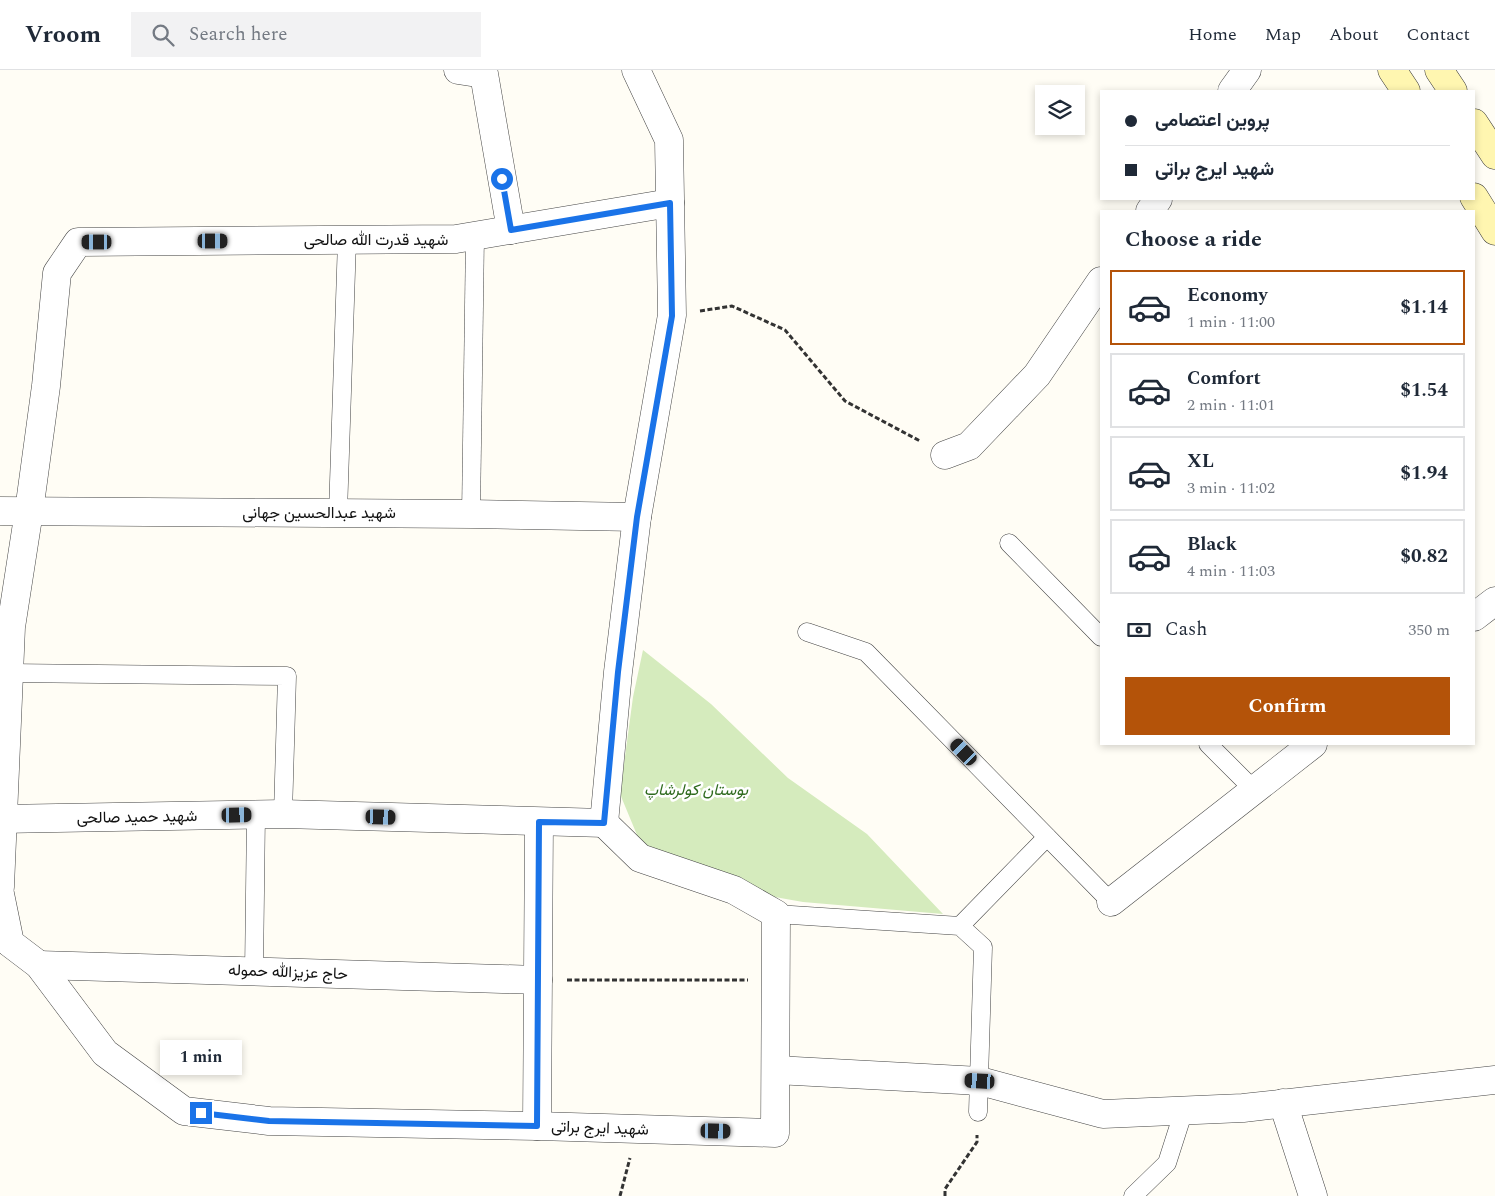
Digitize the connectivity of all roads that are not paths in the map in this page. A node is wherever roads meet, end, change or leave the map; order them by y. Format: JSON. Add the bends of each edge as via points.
{"nodes":[{"id":1,"x":458,"y":70,"type":"edge"},
{"id":2,"x":636,"y":70,"type":"edge"},
{"id":3,"x":1247,"y":70,"type":"edge"},
{"id":4,"x":1392,"y":70,"type":"edge"},
{"id":5,"x":1439,"y":70,"type":"edge"},
{"id":6,"x":1233,"y":90,"type":"edge"},
{"id":7,"x":1405,"y":90,"type":"edge"},
{"id":8,"x":1452,"y":90,"type":"edge"},
{"id":9,"x":1475,"y":125,"type":"edge"},
{"id":10,"x":1495,"y":156,"type":"edge"},
{"id":11,"x":1475,"y":199,"type":"edge"},
{"id":12,"x":670,"y":203,"type":"junction"},
{"id":13,"x":511,"y":230,"type":"junction"},
{"id":14,"x":1495,"y":231,"type":"edge"},
{"id":15,"x":475,"y":236,"type":"junction"},
{"id":16,"x":347,"y":240,"type":"junction"},
{"id":17,"x":1100,"y":283,"type":"edge"},
{"id":18,"x":945,"y":455,"type":"road end"},
{"id":19,"x":0,"y":511,"type":"edge"},
{"id":20,"x":29,"y":511,"type":"junction"},
{"id":21,"x":338,"y":513,"type":"junction"},
{"id":22,"x":471,"y":514,"type":"junction"},
{"id":23,"x":637,"y":517,"type":"junction"},
{"id":24,"x":1009,"y":543,"type":"dead end"},
{"id":25,"x":1495,"y":601,"type":"edge"},
{"id":26,"x":1475,"y":616,"type":"edge"},
{"id":27,"x":807,"y":632,"type":"dead end"},
{"id":28,"x":1100,"y":636,"type":"edge"},
{"id":29,"x":9,"y":674,"type":"junction"},
{"id":30,"x":1209,"y":745,"type":"edge"},
{"id":31,"x":1312,"y":745,"type":"edge"},
{"id":32,"x":1254,"y":790,"type":"junction"},
{"id":33,"x":269,"y":814,"type":"junction"},
{"id":34,"x":2,"y":819,"type":"edge"},
{"id":35,"x":539,"y":822,"type":"junction"},
{"id":36,"x":604,"y":823,"type":"junction"},
{"id":37,"x":1047,"y":837,"type":"junction"},
{"id":38,"x":0,"y":887,"type":"edge"},
{"id":39,"x":0,"y":894,"type":"edge"},
{"id":40,"x":1111,"y":902,"type":"joint"},
{"id":41,"x":776,"y":914,"type":"junction"},
{"id":42,"x":960,"y":926,"type":"junction"},
{"id":43,"x":38,"y":965,"type":"junction"},
{"id":44,"x":254,"y":971,"type":"junction"},
{"id":45,"x":538,"y":980,"type":"junction"},
{"id":46,"x":776,"y":1070,"type":"junction"},
{"id":47,"x":1495,"y":1080,"type":"edge"},
{"id":48,"x":980,"y":1081,"type":"junction"},
{"id":49,"x":1283,"y":1103,"type":"junction"},
{"id":50,"x":1184,"y":1110,"type":"junction"},
{"id":51,"x":978,"y":1112,"type":"road end"},
{"id":52,"x":537,"y":1126,"type":"junction"},
{"id":53,"x":1133,"y":1196,"type":"edge"},
{"id":54,"x":1313,"y":1196,"type":"edge"}],
"edges":[{"from":1,"to":13,"type":"street","via":[[484,74]]},
{"from":2,"to":12,"type":"street","via":[[669,140]]},
{"from":3,"to":6,"type":"street"},
{"from":4,"to":7,"type":"main road"},
{"from":5,"to":8,"type":"main road"},
{"from":9,"to":10,"type":"main road"},
{"from":11,"to":14,"type":"main road"},
{"from":12,"to":13,"type":"street","name":"شهید قدرت الله صالحی"},
{"from":12,"to":23,"type":"street","via":[[672,316]]},
{"from":13,"to":15,"type":"street","name":"شهید قدرت الله صالحی"},
{"from":15,"to":16,"type":"street","name":"شهید قدرت الله صالحی"},
{"from":15,"to":22,"type":"lane"},
{"from":16,"to":20,"type":"street","name":"شهید قدرت الله صالحی","via":[[78,242],[57,273]]},
{"from":16,"to":21,"type":"lane"},
{"from":17,"to":18,"type":"street","via":[[1037,375],[969,446]]},
{"from":19,"to":20,"type":"street","name":"شهید عبدالحسین جهانی"},
{"from":20,"to":21,"type":"street","name":"شهید عبدالحسین جهانی"},
{"from":20,"to":29,"type":"street","via":[[11,628]]},
{"from":21,"to":22,"type":"street","name":"شهید عبدالحسین جهانی"},
{"from":22,"to":23,"type":"street","name":"شهید عبدالحسین جهانی"},
{"from":23,"to":36,"type":"street"},
{"from":24,"to":28,"type":"lane"},
{"from":25,"to":26,"type":"street"},
{"from":27,"to":37,"type":"lane","via":[[866,652]]},
{"from":29,"to":33,"type":"lane","via":[[287,676]]},
{"from":29,"to":34,"type":"street"},
{"from":30,"to":32,"type":"lane"},
{"from":31,"to":32,"type":"street"},
{"from":32,"to":40,"type":"street"},
{"from":33,"to":34,"type":"street","name":"شهید حمید صالحی"},
{"from":33,"to":35,"type":"street","name":"شهید حمید صالحی"},
{"from":33,"to":44,"type":"lane"},
{"from":34,"to":38,"type":"street"},
{"from":35,"to":36,"type":"street","name":"شهید حمید صالحی"},
{"from":35,"to":45,"type":"street"},
{"from":36,"to":41,"type":"street","via":[[640,858],[734,890]]},
{"from":37,"to":40,"type":"lane"},
{"from":37,"to":42,"type":"lane"},
{"from":39,"to":43,"type":"street","name":"شهید ایرج براتی","via":[[10,943]]},
{"from":41,"to":42,"type":"lane"},
{"from":41,"to":46,"type":"street"},
{"from":42,"to":48,"type":"lane","via":[[983,947]]},
{"from":43,"to":44,"type":"street","name":"حاج عزیزالله حموله"},
{"from":43,"to":52,"type":"street","name":"شهید ایرج براتی","via":[[105,1053],[184,1111],[269,1121]]},
{"from":44,"to":45,"type":"street","name":"حاج عزیزالله حموله"},
{"from":45,"to":52,"type":"street"},
{"from":46,"to":48,"type":"street"},
{"from":46,"to":52,"type":"street","name":"شهید ایرج براتی","via":[[775,1133]]},
{"from":47,"to":49,"type":"street"},
{"from":48,"to":50,"type":"street","via":[[1103,1114]]},
{"from":48,"to":51,"type":"lane"},
{"from":49,"to":50,"type":"street"},
{"from":49,"to":54,"type":"street"},
{"from":50,"to":53,"type":"lane","via":[[1167,1163]]}]}
